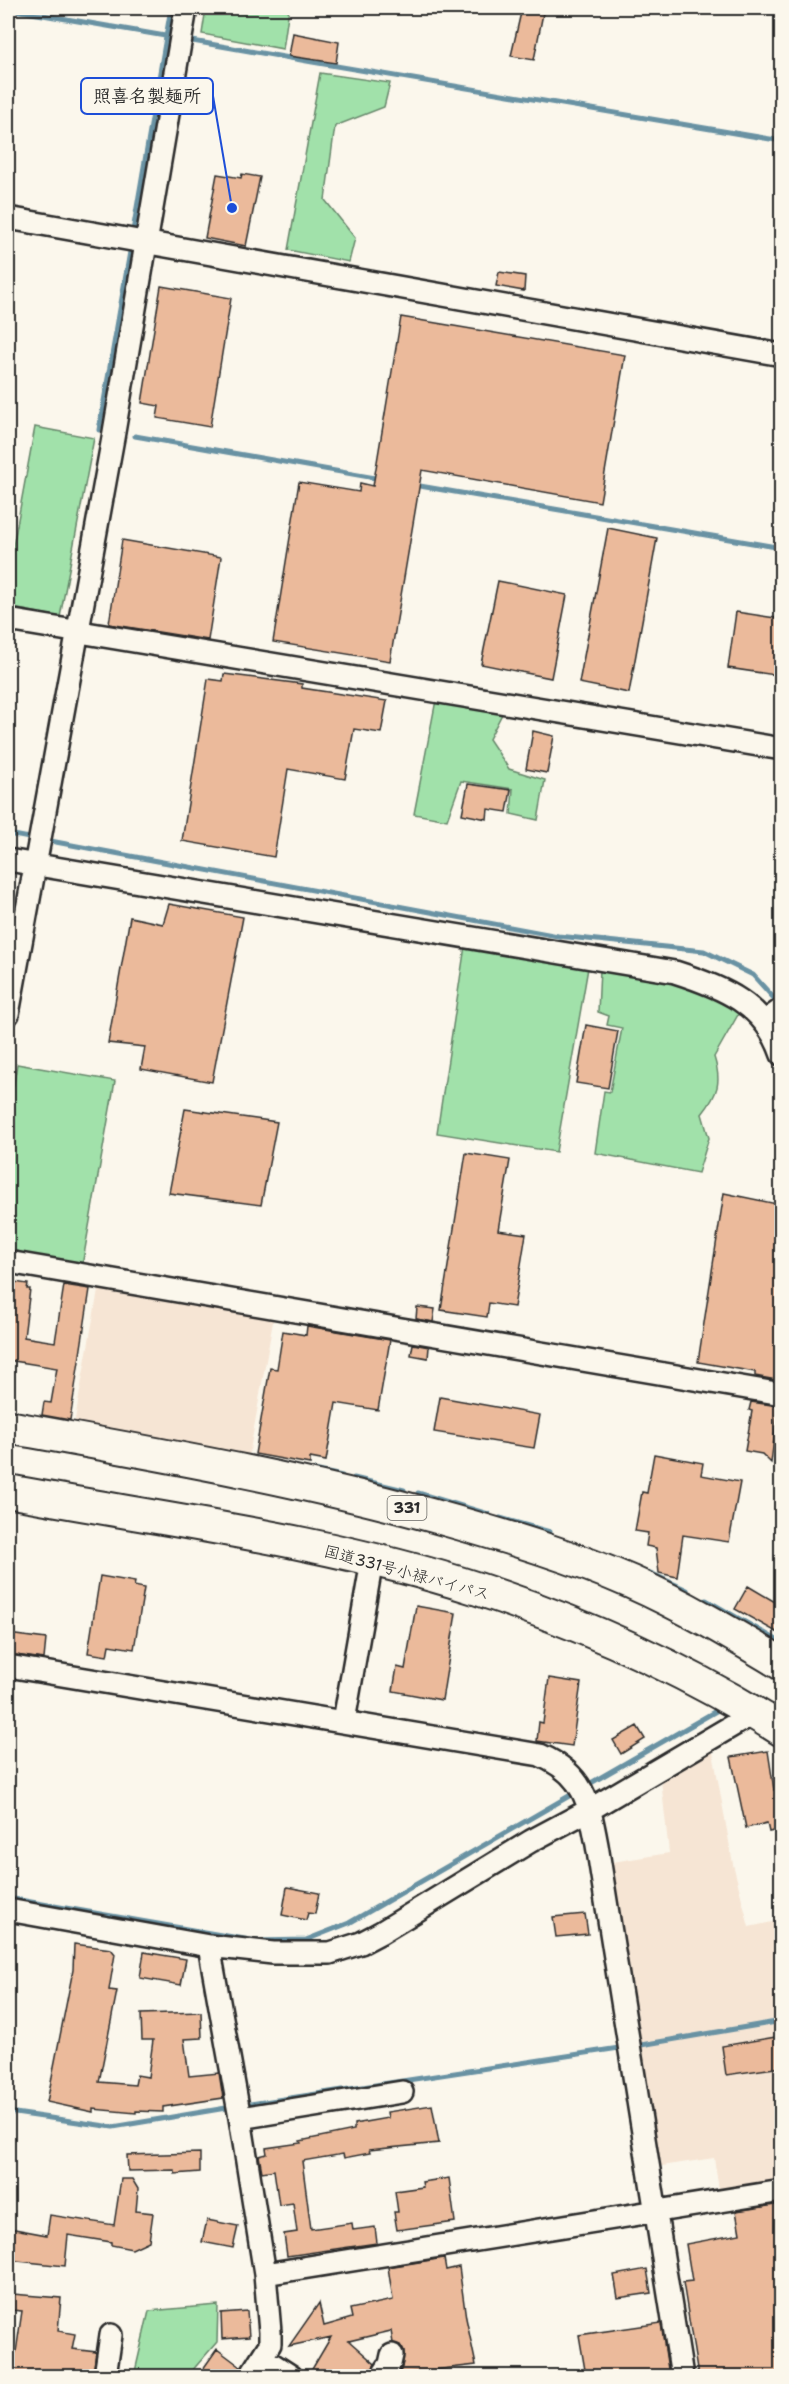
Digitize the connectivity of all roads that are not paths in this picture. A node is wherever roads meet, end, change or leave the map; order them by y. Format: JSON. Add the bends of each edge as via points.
{"nodes":[{"id":1,"x":186,"y":8,"type":"edge"},
{"id":2,"x":8,"y":218,"type":"edge"},
{"id":3,"x":146,"y":243,"type":"junction"},
{"id":4,"x":782,"y":355,"type":"edge"},
{"id":5,"x":8,"y":620,"type":"edge"},
{"id":6,"x":78,"y":632,"type":"junction"},
{"id":7,"x":782,"y":749,"type":"edge"},
{"id":8,"x":8,"y":860,"type":"edge"},
{"id":9,"x":34,"y":864,"type":"junction"},
{"id":10,"x":8,"y":1014,"type":"edge"},
{"id":11,"x":773,"y":1016,"type":"edge"},
{"id":12,"x":782,"y":1055,"type":"edge"},
{"id":13,"x":8,"y":1262,"type":"edge"},
{"id":14,"x":782,"y":1394,"type":"edge"},
{"id":15,"x":8,"y":1427,"type":"edge"},
{"id":16,"x":8,"y":1491,"type":"edge"},
{"id":17,"x":372,"y":1561,"type":"junction"},
{"id":18,"x":782,"y":1664,"type":"edge"},
{"id":19,"x":8,"y":1666,"type":"edge"},
{"id":20,"x":754,"y":1713,"type":"junction"},
{"id":21,"x":344,"y":1720,"type":"junction"},
{"id":22,"x":782,"y":1730,"type":"edge"},
{"id":23,"x":589,"y":1806,"type":"junction"},
{"id":24,"x":8,"y":1910,"type":"edge"},
{"id":25,"x":209,"y":1946,"type":"junction"},
{"id":26,"x":402,"y":2092,"type":"dead end"},
{"id":27,"x":240,"y":2118,"type":"junction"},
{"id":28,"x":782,"y":2191,"type":"edge"},
{"id":29,"x":656,"y":2211,"type":"junction"},
{"id":30,"x":265,"y":2274,"type":"junction"},
{"id":31,"x":111,"y":2335,"type":"dead end"},
{"id":32,"x":392,"y":2355,"type":"dead end"},
{"id":33,"x":262,"y":2358,"type":"junction"},
{"id":34,"x":105,"y":2376,"type":"edge"},
{"id":35,"x":250,"y":2376,"type":"edge"},
{"id":36,"x":291,"y":2376,"type":"edge"},
{"id":37,"x":382,"y":2376,"type":"edge"},
{"id":38,"x":682,"y":2376,"type":"edge"}],
"edges":[{"from":1,"to":3,"type":"street"},
{"from":2,"to":3,"type":"street"},
{"from":3,"to":4,"type":"street"},
{"from":3,"to":6,"type":"street"},
{"from":5,"to":6,"type":"street"},
{"from":6,"to":7,"type":"street"},
{"from":6,"to":9,"type":"street"},
{"from":8,"to":9,"type":"street"},
{"from":9,"to":10,"type":"street"},
{"from":9,"to":11,"type":"street","via":[[675,972],[713,984]]},
{"from":11,"to":12,"type":"street"},
{"from":13,"to":14,"type":"street"},
{"from":15,"to":18,"type":"highway","number":"331","via":[[258,1473],[492,1532],[638,1585],[689,1609]]},
{"from":16,"to":17,"type":"highway","name":"国道331号小禄バイパス"},
{"from":17,"to":20,"type":"highway","name":"国道331号小禄バイパス","via":[[477,1588],[598,1634]]},
{"from":17,"to":21,"type":"street"},
{"from":19,"to":21,"type":"street"},
{"from":20,"to":22,"type":"highway","name":"国道331号小禄バイパス"},
{"from":20,"to":23,"type":"street"},
{"from":21,"to":23,"type":"street","via":[[540,1755],[558,1762],[575,1780]]},
{"from":23,"to":25,"type":"street","via":[[361,1942],[330,1953],[299,1955]]},
{"from":23,"to":29,"type":"street"},
{"from":24,"to":25,"type":"street"},
{"from":25,"to":27,"type":"street"},
{"from":26,"to":27,"type":"street"},
{"from":27,"to":30,"type":"street"},
{"from":28,"to":29,"type":"street"},
{"from":29,"to":30,"type":"street"},
{"from":29,"to":38,"type":"street"},
{"from":30,"to":33,"type":"street","via":[[270,2344]]},
{"from":31,"to":34,"type":"street"},
{"from":32,"to":37,"type":"street"},
{"from":33,"to":35,"type":"street"},
{"from":33,"to":36,"type":"street"}]}
